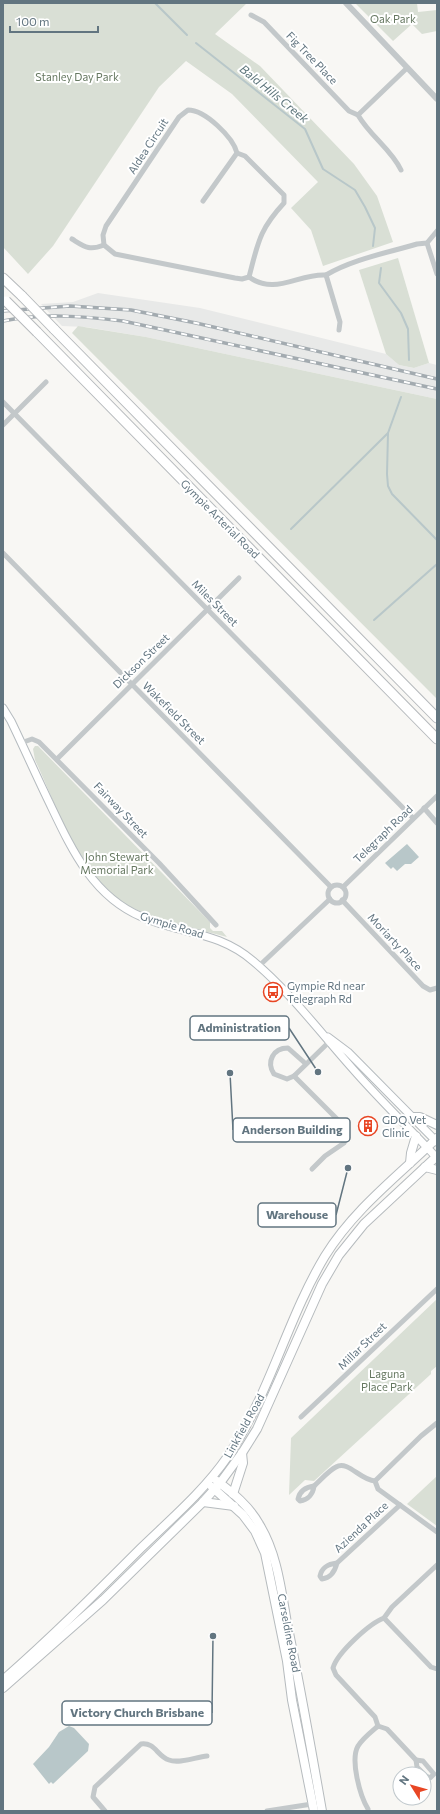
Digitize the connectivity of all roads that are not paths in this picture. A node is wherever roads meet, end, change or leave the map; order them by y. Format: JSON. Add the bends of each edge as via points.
{"nodes":[{"id":1,"x":346,"y":3,"type":"edge"},
{"id":2,"x":251,"y":15,"type":"dead end"},
{"id":3,"x":407,"y":68,"type":"junction"},
{"id":4,"x":437,"y":99,"type":"edge"},
{"id":5,"x":358,"y":115,"type":"junction"},
{"id":6,"x":237,"y":153,"type":"junction"},
{"id":7,"x":401,"y":170,"type":"dead end"},
{"id":8,"x":203,"y":202,"type":"dead end"},
{"id":9,"x":437,"y":231,"type":"edge"},
{"id":10,"x":72,"y":239,"type":"dead end"},
{"id":11,"x":427,"y":243,"type":"junction"},
{"id":12,"x":104,"y":245,"type":"junction"},
{"id":13,"x":437,"y":274,"type":"edge"},
{"id":14,"x":326,"y":275,"type":"junction"},
{"id":15,"x":249,"y":277,"type":"junction"},
{"id":16,"x":3,"y":278,"type":"edge"},
{"id":17,"x":4,"y":299,"type":"edge"},
{"id":18,"x":339,"y":330,"type":"dead end"},
{"id":19,"x":46,"y":382,"type":"dead end"},
{"id":20,"x":3,"y":402,"type":"edge"},
{"id":21,"x":14,"y":414,"type":"junction"},
{"id":22,"x":3,"y":425,"type":"edge"},
{"id":23,"x":3,"y":554,"type":"edge"},
{"id":24,"x":239,"y":578,"type":"dead end"},
{"id":25,"x":208,"y":610,"type":"junction"},
{"id":26,"x":132,"y":685,"type":"junction"},
{"id":27,"x":3,"y":708,"type":"edge"},
{"id":28,"x":437,"y":718,"type":"edge"},
{"id":29,"x":437,"y":739,"type":"edge"},
{"id":30,"x":21,"y":743,"type":"junction"},
{"id":31,"x":56,"y":759,"type":"junction"},
{"id":32,"x":437,"y":796,"type":"edge"},
{"id":33,"x":424,"y":808,"type":"junction"},
{"id":34,"x":413,"y":818,"type":"junction"},
{"id":35,"x":437,"y":822,"type":"edge"},
{"id":36,"x":331,"y":887,"type":"junction"},
{"id":37,"x":343,"y":888,"type":"junction"},
{"id":38,"x":330,"y":899,"type":"junction"},
{"id":39,"x":342,"y":900,"type":"junction"},
{"id":40,"x":216,"y":925,"type":"dead end"},
{"id":41,"x":259,"y":966,"type":"junction"},
{"id":42,"x":437,"y":988,"type":"edge"},
{"id":43,"x":324,"y":1034,"type":"junction"},
{"id":44,"x":329,"y":1042,"type":"junction"},
{"id":45,"x":306,"y":1064,"type":"junction"},
{"id":46,"x":294,"y":1076,"type":"junction"},
{"id":47,"x":412,"y":1117,"type":"junction"},
{"id":48,"x":437,"y":1125,"type":"edge"},
{"id":49,"x":416,"y":1136,"type":"junction"},
{"id":50,"x":436,"y":1140,"type":"edge"},
{"id":51,"x":427,"y":1148,"type":"junction"},
{"id":52,"x":437,"y":1157,"type":"edge"},
{"id":53,"x":410,"y":1163,"type":"junction"},
{"id":54,"x":425,"y":1167,"type":"junction"},
{"id":55,"x":312,"y":1169,"type":"dead end"},
{"id":56,"x":437,"y":1170,"type":"edge"},
{"id":57,"x":437,"y":1289,"type":"edge"},
{"id":58,"x":301,"y":1417,"type":"dead end"},
{"id":59,"x":437,"y":1423,"type":"edge"},
{"id":60,"x":242,"y":1453,"type":"junction"},
{"id":61,"x":209,"y":1479,"type":"junction"},
{"id":62,"x":375,"y":1481,"type":"junction"},
{"id":63,"x":217,"y":1486,"type":"junction"},
{"id":64,"x":314,"y":1486,"type":"dead end"},
{"id":65,"x":233,"y":1494,"type":"junction"},
{"id":66,"x":203,"y":1502,"type":"junction"},
{"id":67,"x":400,"y":1505,"type":"junction"},
{"id":68,"x":234,"y":1506,"type":"junction"},
{"id":69,"x":437,"y":1532,"type":"edge"},
{"id":70,"x":337,"y":1564,"type":"dead end"},
{"id":71,"x":437,"y":1565,"type":"edge"},
{"id":72,"x":384,"y":1618,"type":"junction"},
{"id":73,"x":437,"y":1669,"type":"edge"},
{"id":74,"x":3,"y":1680,"type":"edge"},
{"id":75,"x":3,"y":1688,"type":"edge"},
{"id":76,"x":378,"y":1726,"type":"junction"},
{"id":77,"x":206,"y":1756,"type":"dead end"},
{"id":78,"x":416,"y":1760,"type":"junction"},
{"id":79,"x":417,"y":1766,"type":"edge"},
{"id":80,"x":427,"y":1766,"type":"edge"},
{"id":81,"x":313,"y":1807,"type":"edge"},
{"id":82,"x":368,"y":1809,"type":"dead end"},
{"id":83,"x":105,"y":1811,"type":"edge"},
{"id":84,"x":267,"y":1811,"type":"edge"},
{"id":85,"x":322,"y":1811,"type":"edge"}],
"edges":[{"from":1,"to":3,"type":"street"},
{"from":2,"to":5,"type":"street","name":"Fig Tree Place","via":[[264,22],[349,111]]},
{"from":3,"to":4,"type":"street"},
{"from":3,"to":5,"type":"street"},
{"from":5,"to":7,"type":"street","via":[[364,126],[396,159]]},
{"from":6,"to":8,"type":"street"},
{"from":6,"to":12,"type":"street","name":"Aldea Circuit","via":[[233,142],[209,118],[195,110],[188,110],[179,117],[106,226],[103,235]]},
{"from":6,"to":15,"type":"street","name":"Aldea Circuit","via":[[245,156],[284,195],[284,203],[260,235]]},
{"from":9,"to":11,"type":"street"},
{"from":10,"to":12,"type":"street","via":[[88,248]]},
{"from":11,"to":13,"type":"street"},
{"from":11,"to":14,"type":"street","via":[[346,264]]},
{"from":12,"to":15,"type":"street","via":[[115,254],[235,278]]},
{"from":14,"to":15,"type":"street","via":[[318,274],[280,285],[255,282]]},
{"from":14,"to":18,"type":"street","via":[[340,322]]},
{"from":16,"to":28,"type":"highway","name":"Gympie Arterial Road","bridge":true},
{"from":17,"to":29,"type":"highway","name":"Gympie Arterial Road","bridge":true},
{"from":19,"to":21,"type":"street"},
{"from":20,"to":21,"type":"street","name":"Miles Street"},
{"from":21,"to":22,"type":"street"},
{"from":21,"to":25,"type":"street","name":"Miles Street"},
{"from":23,"to":26,"type":"street","name":"Wakefield Street"},
{"from":24,"to":25,"type":"street","name":"Dickson Street"},
{"from":25,"to":26,"type":"street","name":"Dickson Street"},
{"from":25,"to":34,"type":"street","name":"Miles Street"},
{"from":26,"to":31,"type":"street","name":"Dickson Street"},
{"from":26,"to":36,"type":"street","name":"Wakefield Street"},
{"from":27,"to":30,"type":"main road","name":"Gympie Road"},
{"from":30,"to":31,"type":"street","name":"Fairway Street","via":[[35,739]]},
{"from":30,"to":41,"type":"main road","name":"Gympie Road","via":[[73,853],[102,891],[134,914],[217,940],[237,949]]},
{"from":31,"to":40,"type":"street","name":"Fairway Street"},
{"from":32,"to":33,"type":"street","name":"Telegraph Road"},
{"from":33,"to":34,"type":"street","name":"Telegraph Road"},
{"from":33,"to":35,"type":"street"},
{"from":34,"to":37,"type":"street","name":"Telegraph Road"},
{"from":36,"to":37,"type":"street","via":[[338,885]]},
{"from":36,"to":38,"type":"street","via":[[328,894]]},
{"from":37,"to":39,"type":"street","via":[[345,892]]},
{"from":38,"to":39,"type":"street","via":[[334,902]]},
{"from":38,"to":41,"type":"street"},
{"from":39,"to":42,"type":"street","name":"Moriarty Place","via":[[423,986],[430,990]]},
{"from":41,"to":43,"type":"main road","name":"Gympie Road"},
{"from":43,"to":44,"type":"main road","name":"Gympie Road"},
{"from":43,"to":47,"type":"main road","name":"Gympie Road","via":[[353,1056]]},
{"from":44,"to":45,"type":"street"},
{"from":44,"to":49,"type":"main road","name":"Gympie Road"},
{"from":45,"to":46,"type":"street"},
{"from":45,"to":46,"type":"street","via":[[288,1048],[282,1048],[275,1053],[270,1063],[270,1069],[274,1074],[287,1078]]},
{"from":46,"to":55,"type":"street","via":[[347,1132],[344,1143]]},
{"from":47,"to":48,"type":"main road","via":[[420,1117]]},
{"from":47,"to":50,"type":"main road","name":"Gympie Road"},
{"from":49,"to":51,"type":"main road","name":"Gympie Road"},
{"from":49,"to":53,"type":"main road"},
{"from":50,"to":51,"type":"main road","name":"Linkfield Road"},
{"from":51,"to":52,"type":"main road","name":"Gympie Road"},
{"from":51,"to":53,"type":"main road","name":"Linkfield Road"},
{"from":52,"to":54,"type":"main road","name":"Linkfield Road"},
{"from":53,"to":61,"type":"main road","name":"Linkfield Road","via":[[356,1215],[325,1256],[255,1410],[235,1444]]},
{"from":54,"to":56,"type":"main road"},
{"from":54,"to":60,"type":"main road","name":"Linkfield Road","via":[[358,1231],[334,1262],[267,1408]]},
{"from":57,"to":58,"type":"street","name":"Millar Street"},
{"from":59,"to":62,"type":"street"},
{"from":60,"to":63,"type":"main road","name":"Linkfield Road"},
{"from":60,"to":65,"type":"main road","via":[[243,1462]]},
{"from":61,"to":63,"type":"main road","name":"Carseldine Road"},
{"from":61,"to":74,"type":"main road","name":"Linkfield Road","via":[[71,1617]]},
{"from":62,"to":64,"type":"street","via":[[367,1481],[345,1465],[340,1465]]},
{"from":62,"to":67,"type":"street","via":[[378,1488]]},
{"from":63,"to":65,"type":"main road","name":"Carseldine Road"},
{"from":63,"to":66,"type":"main road","name":"Linkfield Road"},
{"from":63,"to":68,"type":"main road","name":"Carseldine Road"},
{"from":65,"to":85,"type":"main road","name":"Carseldine Road","via":[[259,1523],[274,1556]]},
{"from":66,"to":68,"type":"main road"},
{"from":66,"to":75,"type":"main road","name":"Linkfield Road","via":[[84,1618]]},
{"from":67,"to":69,"type":"street"},
{"from":67,"to":70,"type":"street","name":"Azienda Place"},
{"from":68,"to":81,"type":"main road","name":"Carseldine Road","via":[[254,1531],[267,1561]]},
{"from":71,"to":72,"type":"street","via":[[392,1607]]},
{"from":72,"to":73,"type":"street","via":[[431,1667]]},
{"from":72,"to":76,"type":"street","via":[[374,1623],[340,1655],[333,1668],[336,1675],[375,1717]]},
{"from":76,"to":78,"type":"street","via":[[387,1729]]},
{"from":76,"to":82,"type":"street","via":[[361,1742],[355,1756],[362,1800]]},
{"from":77,"to":83,"type":"street","via":[[173,1761],[163,1757],[152,1745],[141,1744],[95,1787],[93,1796]]},
{"from":78,"to":79,"type":"street"},
{"from":78,"to":80,"type":"street","via":[[423,1761]]},
{"from":81,"to":84,"type":"street"}]}
